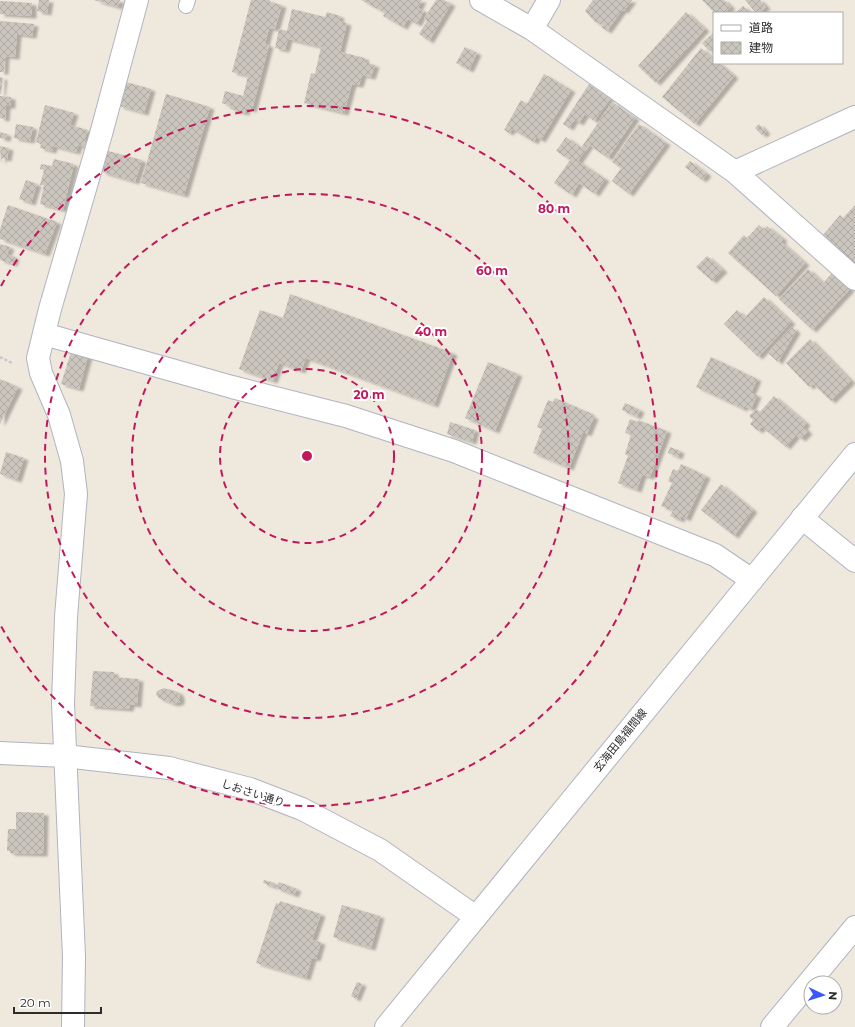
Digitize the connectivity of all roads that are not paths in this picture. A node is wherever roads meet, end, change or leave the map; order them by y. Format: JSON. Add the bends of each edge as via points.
{"nodes":[{"id":1,"x":137,"y":0,"type":"edge"},
{"id":2,"x":481,"y":0,"type":"edge"},
{"id":3,"x":549,"y":0,"type":"edge"},
{"id":4,"x":532,"y":28,"type":"junction"},
{"id":5,"x":855,"y":117,"type":"edge"},
{"id":6,"x":735,"y":172,"type":"junction"},
{"id":7,"x":855,"y":279,"type":"edge"},
{"id":8,"x":44,"y":334,"type":"junction"},
{"id":9,"x":855,"y":454,"type":"edge"},
{"id":10,"x":802,"y":518,"type":"junction"},
{"id":11,"x":855,"y":560,"type":"edge"},
{"id":12,"x":752,"y":580,"type":"junction"},
{"id":13,"x":0,"y":753,"type":"edge"},
{"id":14,"x":65,"y":756,"type":"junction"},
{"id":15,"x":476,"y":917,"type":"junction"},
{"id":16,"x":855,"y":926,"type":"edge"},
{"id":17,"x":73,"y":1027,"type":"edge"},
{"id":18,"x":386,"y":1027,"type":"edge"},
{"id":19,"x":772,"y":1027,"type":"edge"}],
"edges":[{"from":1,"to":8,"type":"street"},
{"from":2,"to":4,"type":"street"},
{"from":3,"to":4,"type":"street"},
{"from":4,"to":6,"type":"street"},
{"from":5,"to":6,"type":"street"},
{"from":6,"to":7,"type":"street"},
{"from":8,"to":12,"type":"street","via":[[346,416],[454,451],[715,555]]},
{"from":8,"to":14,"type":"street","via":[[38,358],[41,373],[59,415],[72,461],[76,494],[62,703]]},
{"from":9,"to":10,"type":"street","name":"玄海田島福間線"},
{"from":10,"to":11,"type":"street"},
{"from":10,"to":12,"type":"street","name":"玄海田島福間線"},
{"from":12,"to":15,"type":"street","name":"玄海田島福間線"},
{"from":13,"to":14,"type":"street","name":"しおさい通り"},
{"from":14,"to":15,"type":"street","name":"しおさい通り","via":[[169,768],[250,789],[295,807],[380,850]]},
{"from":14,"to":17,"type":"street","via":[[74,957]]},
{"from":15,"to":18,"type":"street","name":"玄海田島福間線"},
{"from":16,"to":19,"type":"street"}]}
